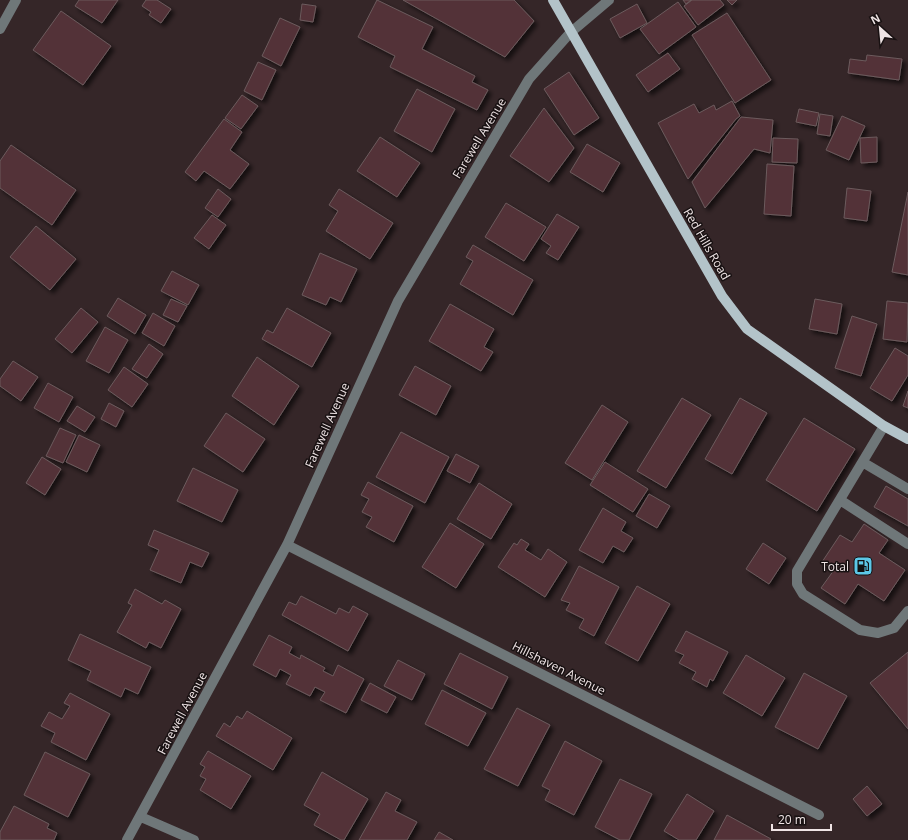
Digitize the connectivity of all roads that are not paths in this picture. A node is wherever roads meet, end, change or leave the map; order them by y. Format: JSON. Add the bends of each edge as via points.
{"nodes":[{"id":1,"x":16,"y":0,"type":"edge"},
{"id":2,"x":553,"y":0,"type":"edge"},
{"id":3,"x":609,"y":0,"type":"edge"},
{"id":4,"x":0,"y":28,"type":"edge"},
{"id":5,"x":570,"y":34,"type":"junction"},
{"id":6,"x":884,"y":426,"type":"junction"},
{"id":7,"x":908,"y":439,"type":"edge"},
{"id":8,"x":864,"y":463,"type":"junction"},
{"id":9,"x":908,"y":489,"type":"edge"},
{"id":10,"x":840,"y":500,"type":"junction"},
{"id":11,"x":908,"y":544,"type":"edge"},
{"id":12,"x":287,"y":545,"type":"junction"},
{"id":13,"x":908,"y":611,"type":"edge"},
{"id":14,"x":820,"y":815,"type":"dead end"},
{"id":15,"x":141,"y":817,"type":"junction"},
{"id":16,"x":127,"y":840,"type":"edge"},
{"id":17,"x":194,"y":840,"type":"edge"}],
"edges":[{"from":1,"to":4,"type":"street"},
{"from":2,"to":5,"type":"main road","name":"Red Hills Road"},
{"from":3,"to":5,"type":"street","name":"Farewell Avenue"},
{"from":5,"to":6,"type":"main road","name":"Red Hills Road","via":[[722,296],[746,329]]},
{"from":5,"to":12,"type":"street","name":"Farewell Avenue","via":[[529,79],[398,301]]},
{"from":6,"to":7,"type":"main road","name":"Red Hills Road"},
{"from":6,"to":8,"type":"street"},
{"from":8,"to":9,"type":"street"},
{"from":8,"to":10,"type":"street"},
{"from":10,"to":11,"type":"street"},
{"from":10,"to":13,"type":"street","via":[[797,570],[797,584],[803,594],[860,630],[878,633],[894,628]]},
{"from":12,"to":14,"type":"street","name":"Hillshaven Avenue"},
{"from":12,"to":15,"type":"street","name":"Farewell Avenue"},
{"from":15,"to":16,"type":"street","name":"Farewell Avenue"},
{"from":15,"to":17,"type":"street"}]}
